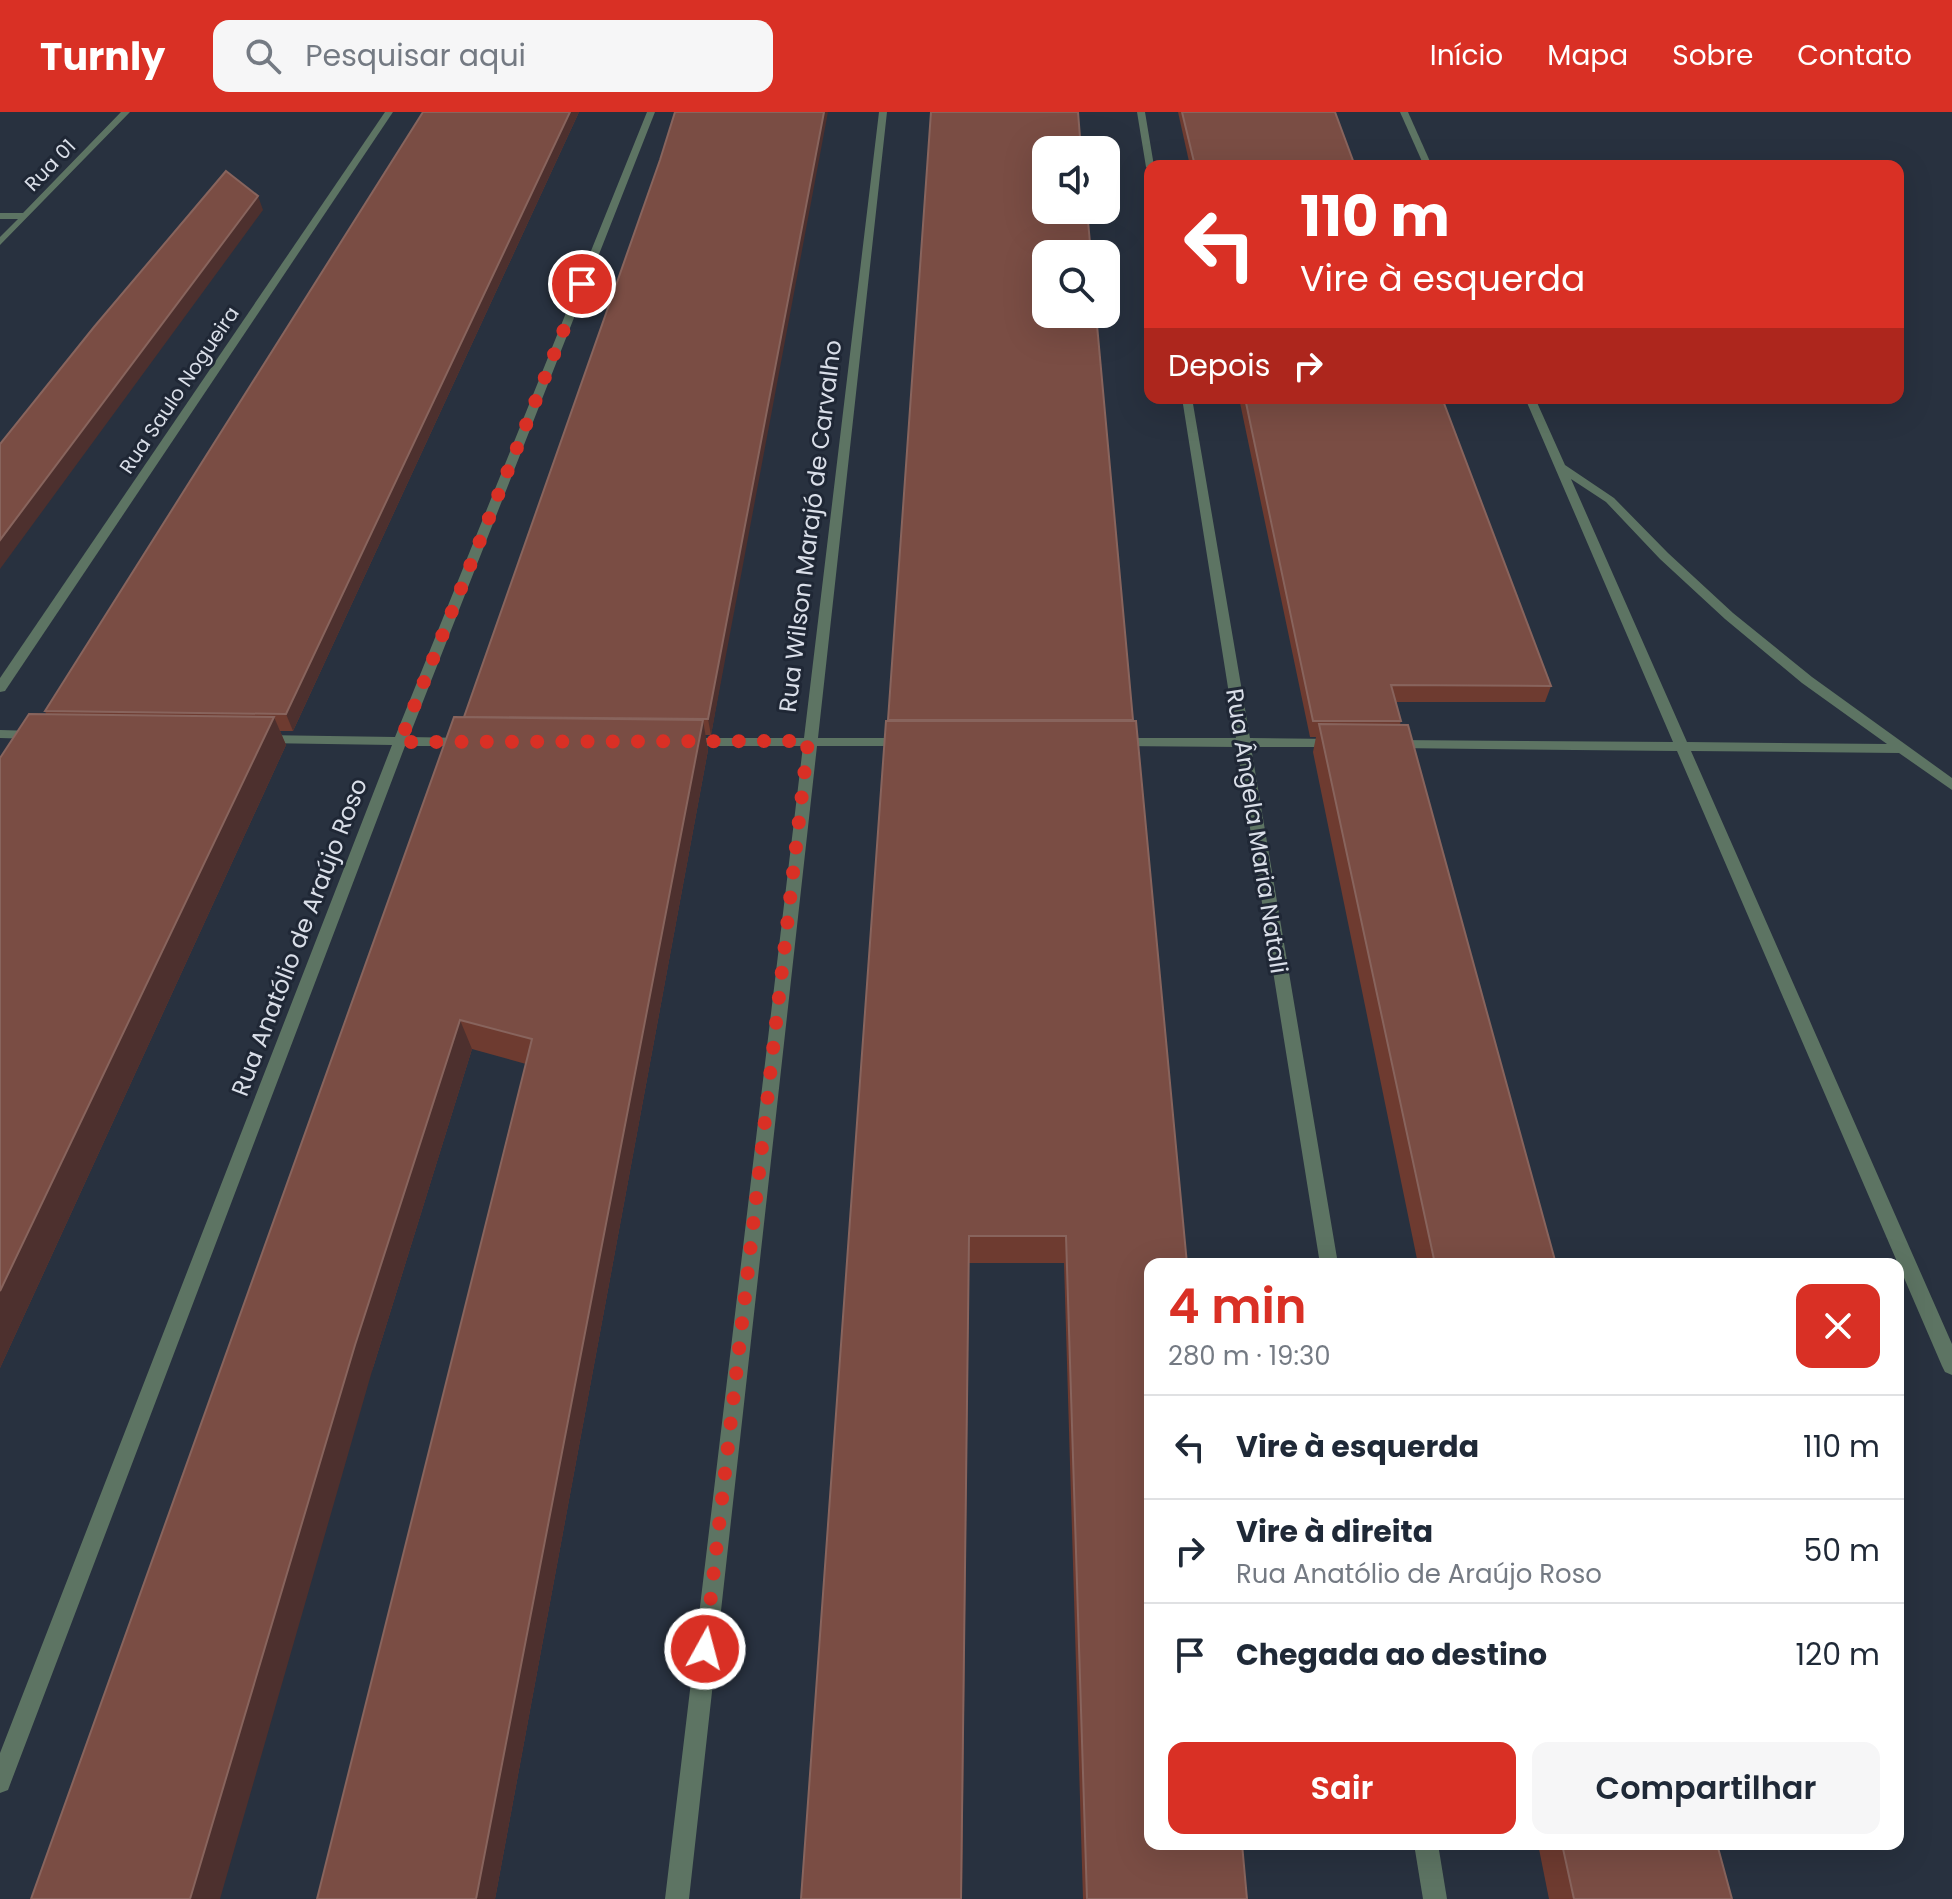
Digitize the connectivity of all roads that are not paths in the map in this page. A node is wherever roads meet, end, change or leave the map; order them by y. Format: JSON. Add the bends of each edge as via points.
{"nodes":[{"id":1,"x":126,"y":112,"type":"edge"},
{"id":2,"x":389,"y":112,"type":"edge"},
{"id":3,"x":651,"y":112,"type":"edge"},
{"id":4,"x":883,"y":112,"type":"edge"},
{"id":5,"x":1141,"y":112,"type":"edge"},
{"id":6,"x":1404,"y":112,"type":"edge"},
{"id":7,"x":1149,"y":160,"type":"edge"},
{"id":8,"x":1425,"y":160,"type":"edge"},
{"id":9,"x":0,"y":216,"type":"edge"},
{"id":10,"x":25,"y":216,"type":"junction"},
{"id":11,"x":0,"y":242,"type":"edge"},
{"id":12,"x":1188,"y":404,"type":"edge"},
{"id":13,"x":1533,"y":404,"type":"edge"},
{"id":14,"x":1560,"y":466,"type":"junction"},
{"id":15,"x":0,"y":688,"type":"edge"},
{"id":16,"x":0,"y":734,"type":"edge"},
{"id":17,"x":48,"y":735,"type":"edge"},
{"id":18,"x":240,"y":739,"type":"edge"},
{"id":19,"x":808,"y":741,"type":"junction"},
{"id":20,"x":400,"y":742,"type":"junction"},
{"id":21,"x":478,"y":742,"type":"edge"},
{"id":22,"x":667,"y":742,"type":"edge"},
{"id":23,"x":917,"y":742,"type":"edge"},
{"id":24,"x":1102,"y":742,"type":"edge"},
{"id":25,"x":1241,"y":742,"type":"junction"},
{"id":26,"x":1351,"y":743,"type":"edge"},
{"id":27,"x":1382,"y":744,"type":"edge"},
{"id":28,"x":1680,"y":746,"type":"junction"},
{"id":29,"x":1899,"y":749,"type":"junction"},
{"id":30,"x":1952,"y":785,"type":"edge"},
{"id":31,"x":1328,"y":1258,"type":"edge"},
{"id":32,"x":1952,"y":1366,"type":"edge"},
{"id":33,"x":0,"y":1782,"type":"edge"},
{"id":34,"x":1427,"y":1850,"type":"edge"},
{"id":35,"x":677,"y":1899,"type":"edge"},
{"id":36,"x":1435,"y":1899,"type":"edge"}],
"edges":[{"from":1,"to":10,"type":"street","name":"Rua 01"},
{"from":2,"to":15,"type":"street","name":"Rua Saulo Nogueira"},
{"from":3,"to":20,"type":"street","name":"Rua Anatólio de Araújo Roso"},
{"from":4,"to":19,"type":"street","name":"Rua Wilson Marajó de Carvalho"},
{"from":5,"to":7,"type":"street"},
{"from":6,"to":8,"type":"street"},
{"from":9,"to":10,"type":"street"},
{"from":10,"to":11,"type":"street","name":"Rua 01"},
{"from":12,"to":25,"type":"street","name":"Rua Ângela Maria Natali"},
{"from":13,"to":14,"type":"street"},
{"from":14,"to":28,"type":"street"},
{"from":14,"to":29,"type":"street","via":[[1610,500],[1729,616]]},
{"from":16,"to":17,"type":"street"},
{"from":18,"to":20,"type":"street"},
{"from":19,"to":22,"type":"street"},
{"from":19,"to":23,"type":"street"},
{"from":19,"to":35,"type":"street","name":"Rua Wilson Marajó de Carvalho"},
{"from":20,"to":21,"type":"street"},
{"from":20,"to":33,"type":"street","name":"Rua Anatólio de Araújo Roso"},
{"from":24,"to":25,"type":"street"},
{"from":25,"to":26,"type":"street"},
{"from":25,"to":31,"type":"street","name":"Rua Ângela Maria Natali"},
{"from":27,"to":28,"type":"street"},
{"from":28,"to":29,"type":"street"},
{"from":28,"to":32,"type":"street"},
{"from":29,"to":30,"type":"street"},
{"from":34,"to":36,"type":"street"}]}
